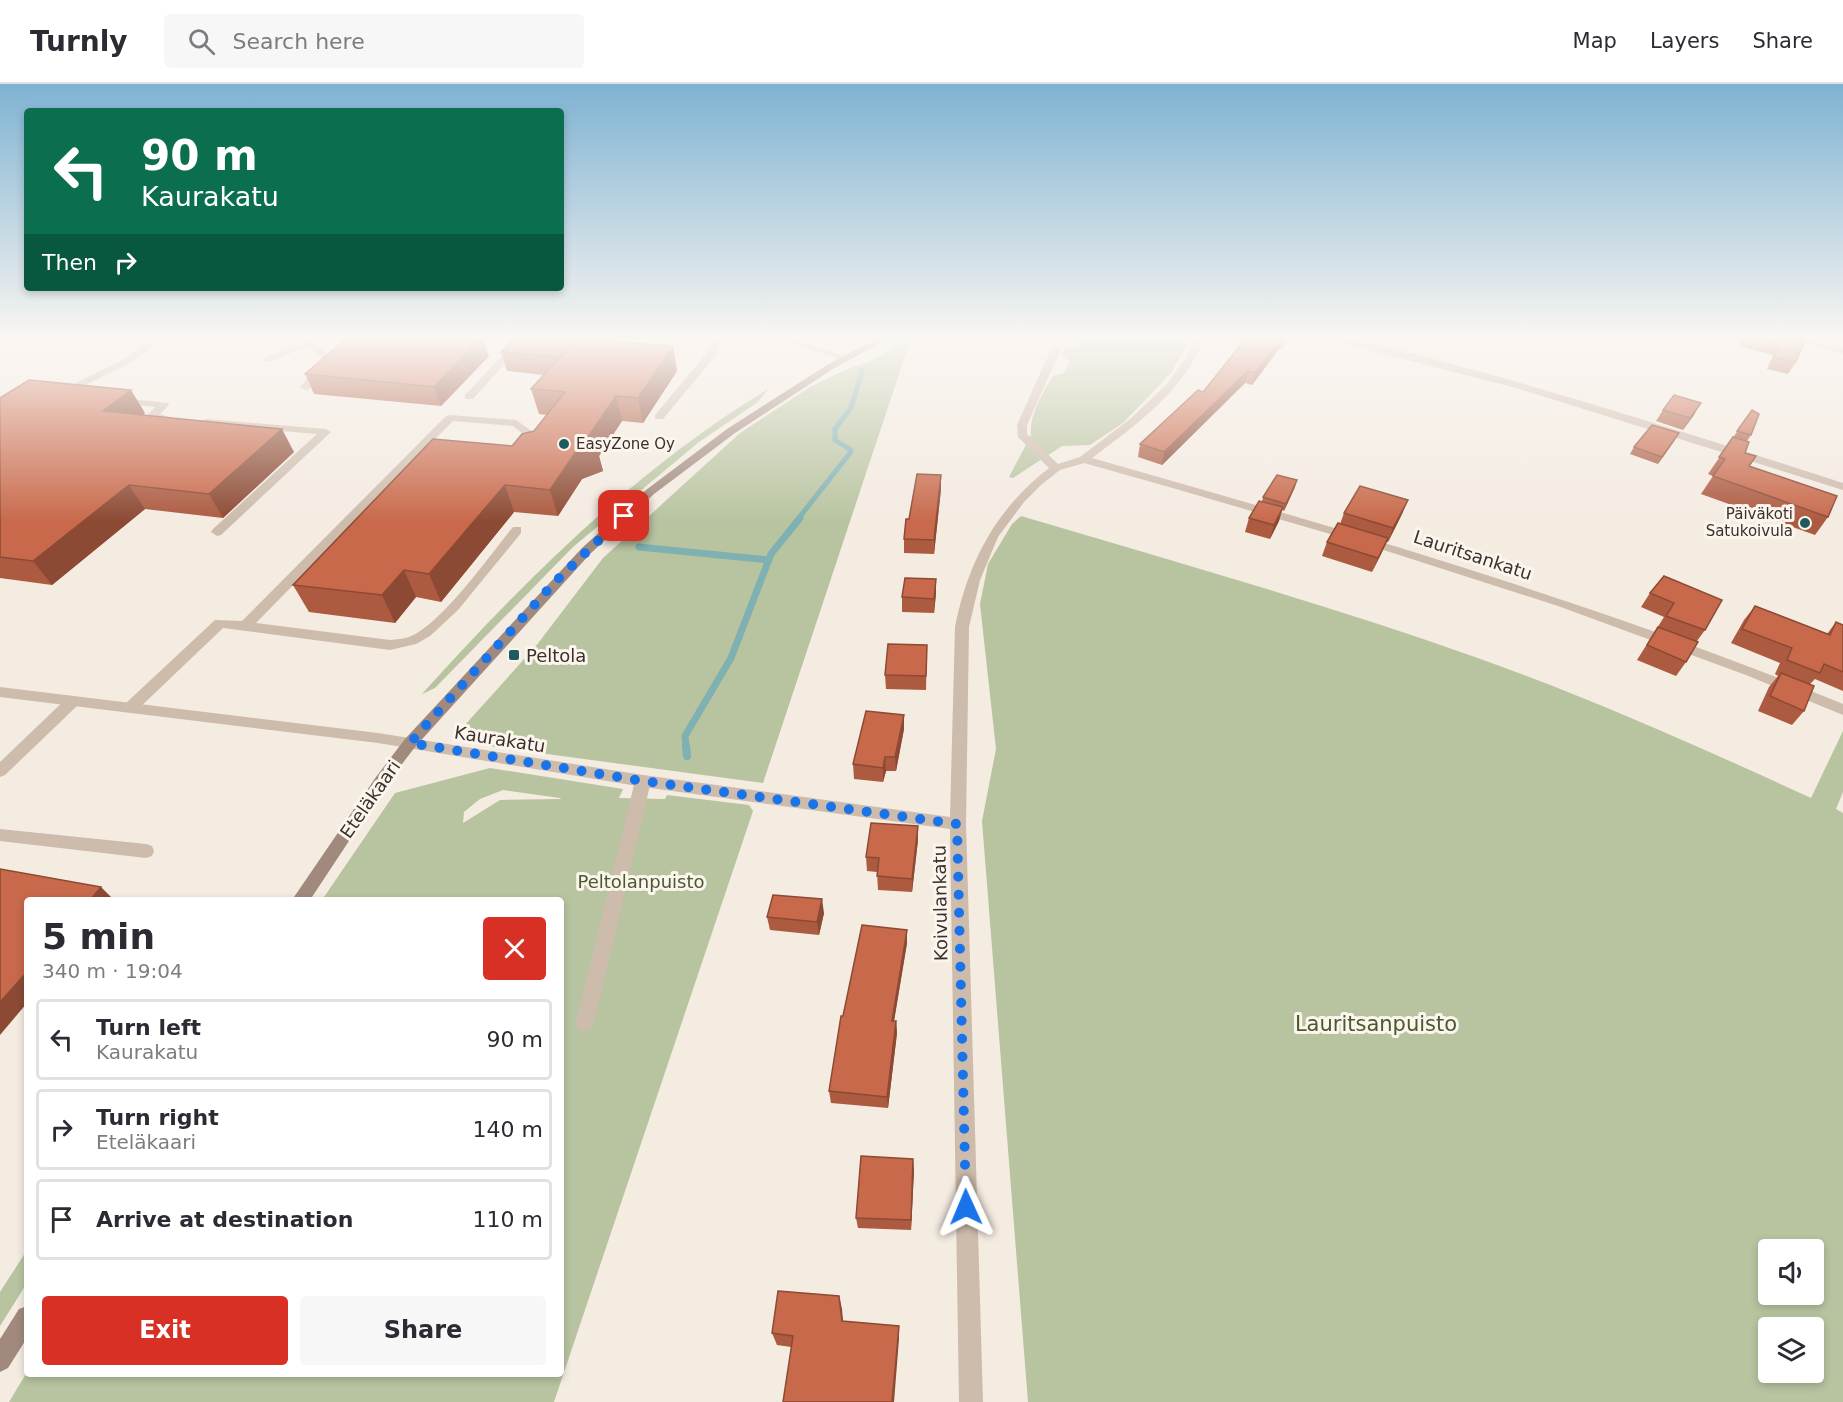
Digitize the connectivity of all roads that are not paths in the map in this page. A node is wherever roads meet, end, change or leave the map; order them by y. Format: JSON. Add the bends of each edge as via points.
{"nodes":[{"id":1,"x":675,"y":399,"type":"edge"},
{"id":2,"x":782,"y":399,"type":"edge"},
{"id":3,"x":1034,"y":399,"type":"edge"},
{"id":4,"x":1158,"y":399,"type":"edge"},
{"id":5,"x":1564,"y":399,"type":"edge"},
{"id":6,"x":105,"y":400,"type":"edge"},
{"id":7,"x":659,"y":417,"type":"dead end"},
{"id":8,"x":174,"y":419,"type":"edge"},
{"id":9,"x":198,"y":421,"type":"edge"},
{"id":10,"x":427,"y":442,"type":"junction"},
{"id":11,"x":459,"y":445,"type":"edge"},
{"id":12,"x":502,"y":449,"type":"edge"},
{"id":13,"x":1084,"y":459,"type":"junction"},
{"id":14,"x":1056,"y":468,"type":"junction"},
{"id":15,"x":1843,"y":487,"type":"edge"},
{"id":16,"x":517,"y":530,"type":"dead end"},
{"id":17,"x":217,"y":532,"type":"dead end"},
{"id":18,"x":245,"y":626,"type":"junction"},
{"id":19,"x":0,"y":692,"type":"edge"},
{"id":20,"x":73,"y":701,"type":"junction"},
{"id":21,"x":130,"y":708,"type":"junction"},
{"id":22,"x":1843,"y":710,"type":"edge"},
{"id":23,"x":410,"y":743,"type":"junction"},
{"id":24,"x":0,"y":771,"type":"edge"},
{"id":25,"x":643,"y":781,"type":"junction"},
{"id":26,"x":957,"y":824,"type":"junction"},
{"id":27,"x":0,"y":835,"type":"edge"},
{"id":28,"x":146,"y":851,"type":"dead end"},
{"id":29,"x":303,"y":897,"type":"edge"},
{"id":30,"x":585,"y":1023,"type":"dead end"},
{"id":31,"x":24,"y":1322,"type":"edge"},
{"id":32,"x":0,"y":1360,"type":"edge"},
{"id":33,"x":971,"y":1402,"type":"edge"}],
"edges":[{"from":1,"to":7,"type":"street"},
{"from":2,"to":23,"type":"main road","name":"Eteläkaari","via":[[731,431],[650,492],[555,582]]},
{"from":3,"to":14,"type":"street","via":[[1022,425],[1022,435]]},
{"from":4,"to":13,"type":"street"},
{"from":5,"to":15,"type":"street"},
{"from":6,"to":8,"type":"street","via":[[164,405],[151,417]]},
{"from":9,"to":17,"type":"street","via":[[326,432]]},
{"from":10,"to":11,"type":"street"},
{"from":10,"to":12,"type":"street","via":[[450,418],[516,423],[528,432],[513,450]]},
{"from":10,"to":18,"type":"street"},
{"from":13,"to":14,"type":"street"},
{"from":13,"to":22,"type":"street","name":"Lauritsankatu","via":[[1430,559],[1595,613]]},
{"from":14,"to":26,"type":"street","name":"Koivulankatu","via":[[1017,500],[1002,518],[967,595],[962,627]]},
{"from":16,"to":18,"type":"street","via":[[455,603],[413,640],[390,645]]},
{"from":18,"to":21,"type":"street","via":[[220,623]]},
{"from":19,"to":20,"type":"street","name":"Kaurakatu"},
{"from":20,"to":21,"type":"street","name":"Kaurakatu"},
{"from":20,"to":24,"type":"street"},
{"from":21,"to":23,"type":"street","name":"Kaurakatu"},
{"from":23,"to":25,"type":"street","name":"Kaurakatu"},
{"from":23,"to":29,"type":"main road","name":"Eteläkaari"},
{"from":25,"to":26,"type":"street","name":"Kaurakatu"},
{"from":25,"to":30,"type":"street"},
{"from":26,"to":33,"type":"street","name":"Koivulankatu"},
{"from":27,"to":28,"type":"street"},
{"from":31,"to":32,"type":"main road"}]}
